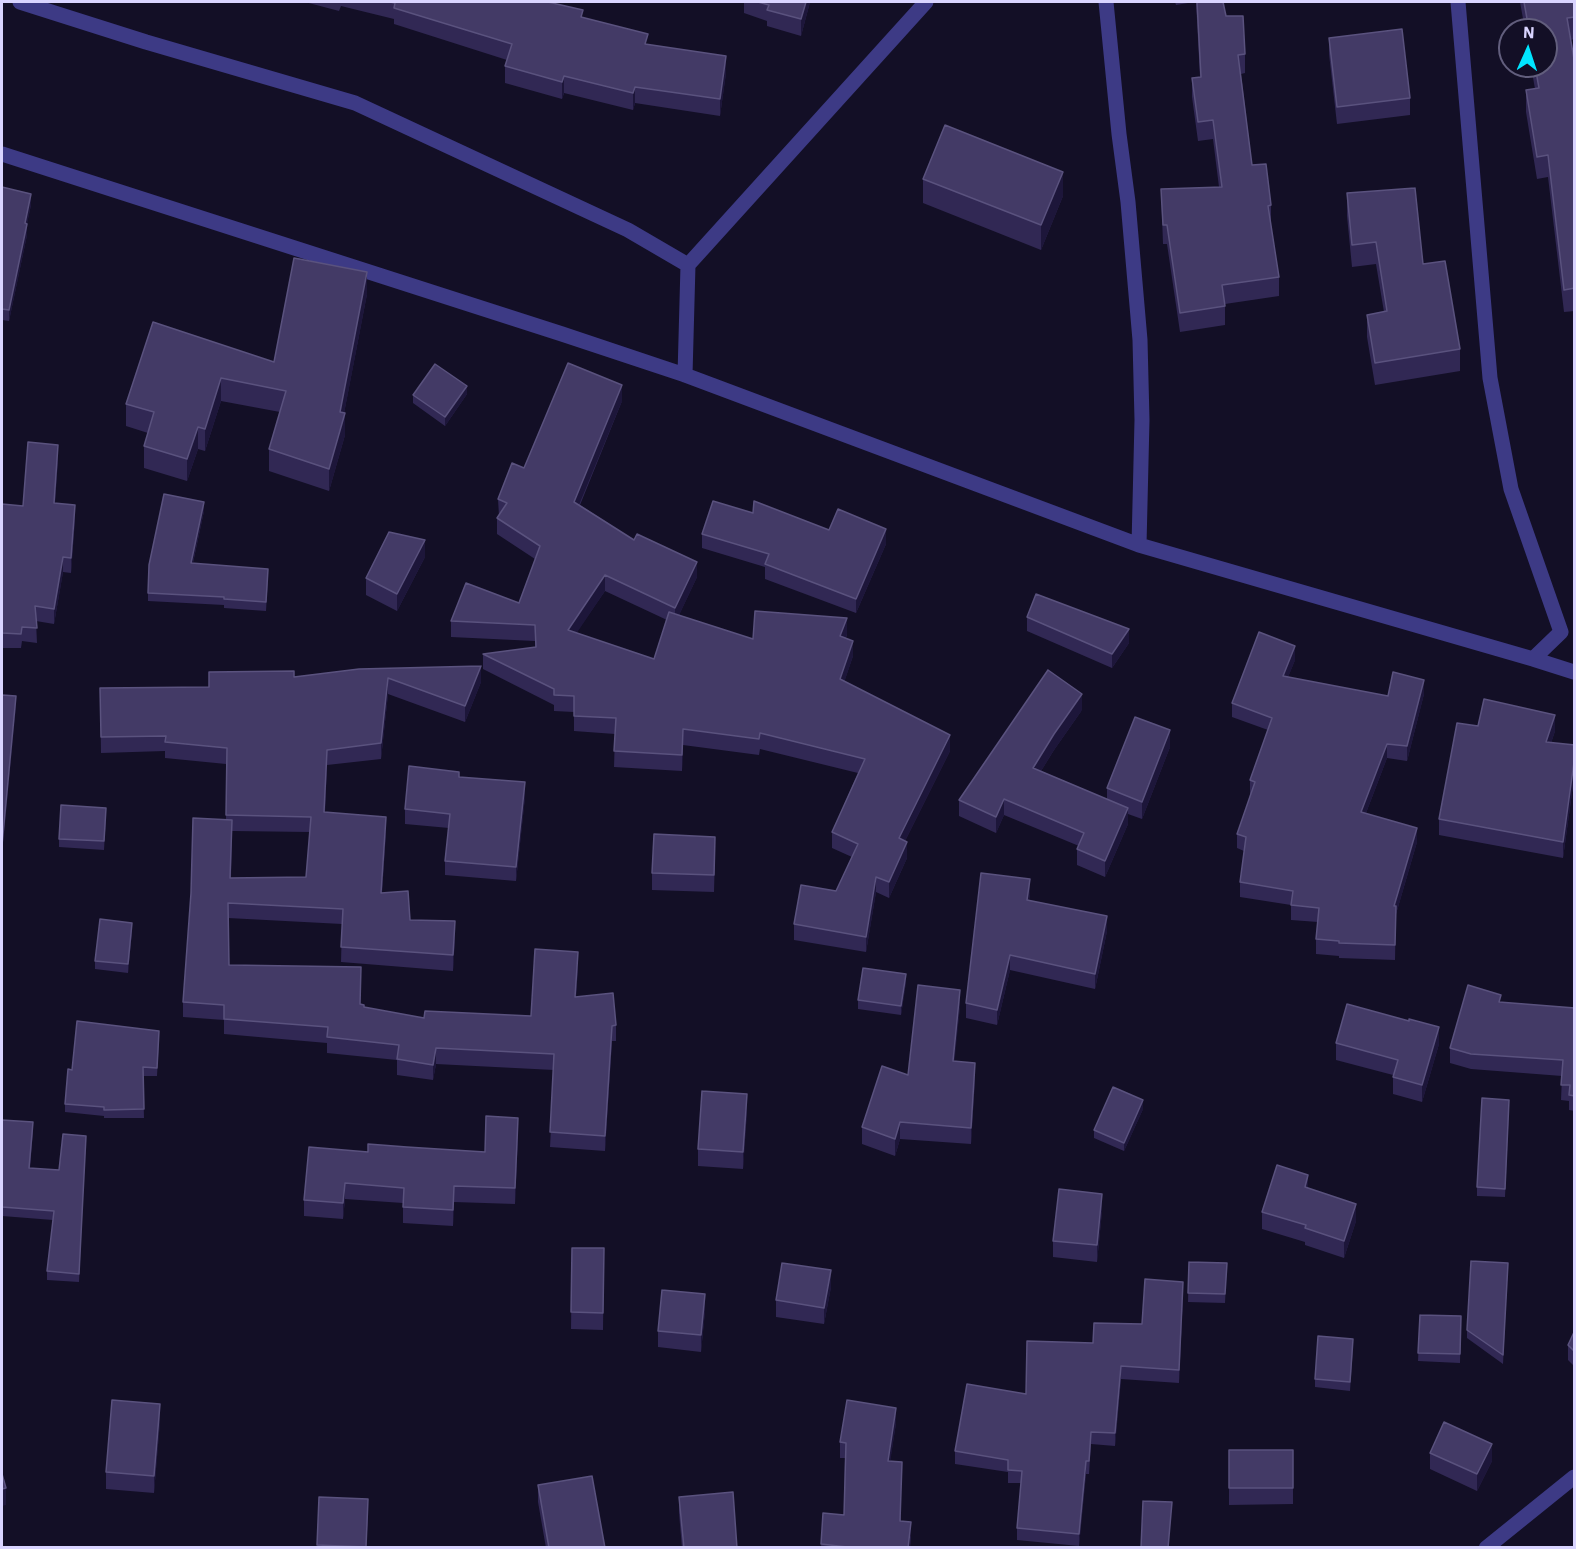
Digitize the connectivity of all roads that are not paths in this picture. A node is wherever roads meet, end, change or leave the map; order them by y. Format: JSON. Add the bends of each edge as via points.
{"nodes":[{"id":1,"x":20,"y":2,"type":"edge"},
{"id":2,"x":926,"y":2,"type":"edge"},
{"id":3,"x":1106,"y":2,"type":"edge"},
{"id":4,"x":1458,"y":2,"type":"edge"},
{"id":5,"x":2,"y":154,"type":"edge"},
{"id":6,"x":688,"y":265,"type":"junction"},
{"id":7,"x":685,"y":375,"type":"junction"},
{"id":8,"x":1139,"y":545,"type":"junction"},
{"id":9,"x":1568,"y":630,"type":"edge"},
{"id":10,"x":1533,"y":658,"type":"junction"},
{"id":11,"x":1575,"y":672,"type":"edge"},
{"id":12,"x":1575,"y":1478,"type":"edge"},
{"id":13,"x":1486,"y":1548,"type":"edge"}],
"edges":[{"from":1,"to":6,"type":"street","via":[[355,103],[628,230]]},
{"from":2,"to":6,"type":"street"},
{"from":3,"to":8,"type":"street","via":[[1140,340]]},
{"from":4,"to":9,"type":"street","via":[[1490,378],[1511,489]]},
{"from":5,"to":7,"type":"street"},
{"from":6,"to":7,"type":"street"},
{"from":7,"to":8,"type":"street"},
{"from":8,"to":10,"type":"street"},
{"from":9,"to":10,"type":"street"},
{"from":10,"to":11,"type":"street"},
{"from":12,"to":13,"type":"street"}]}
